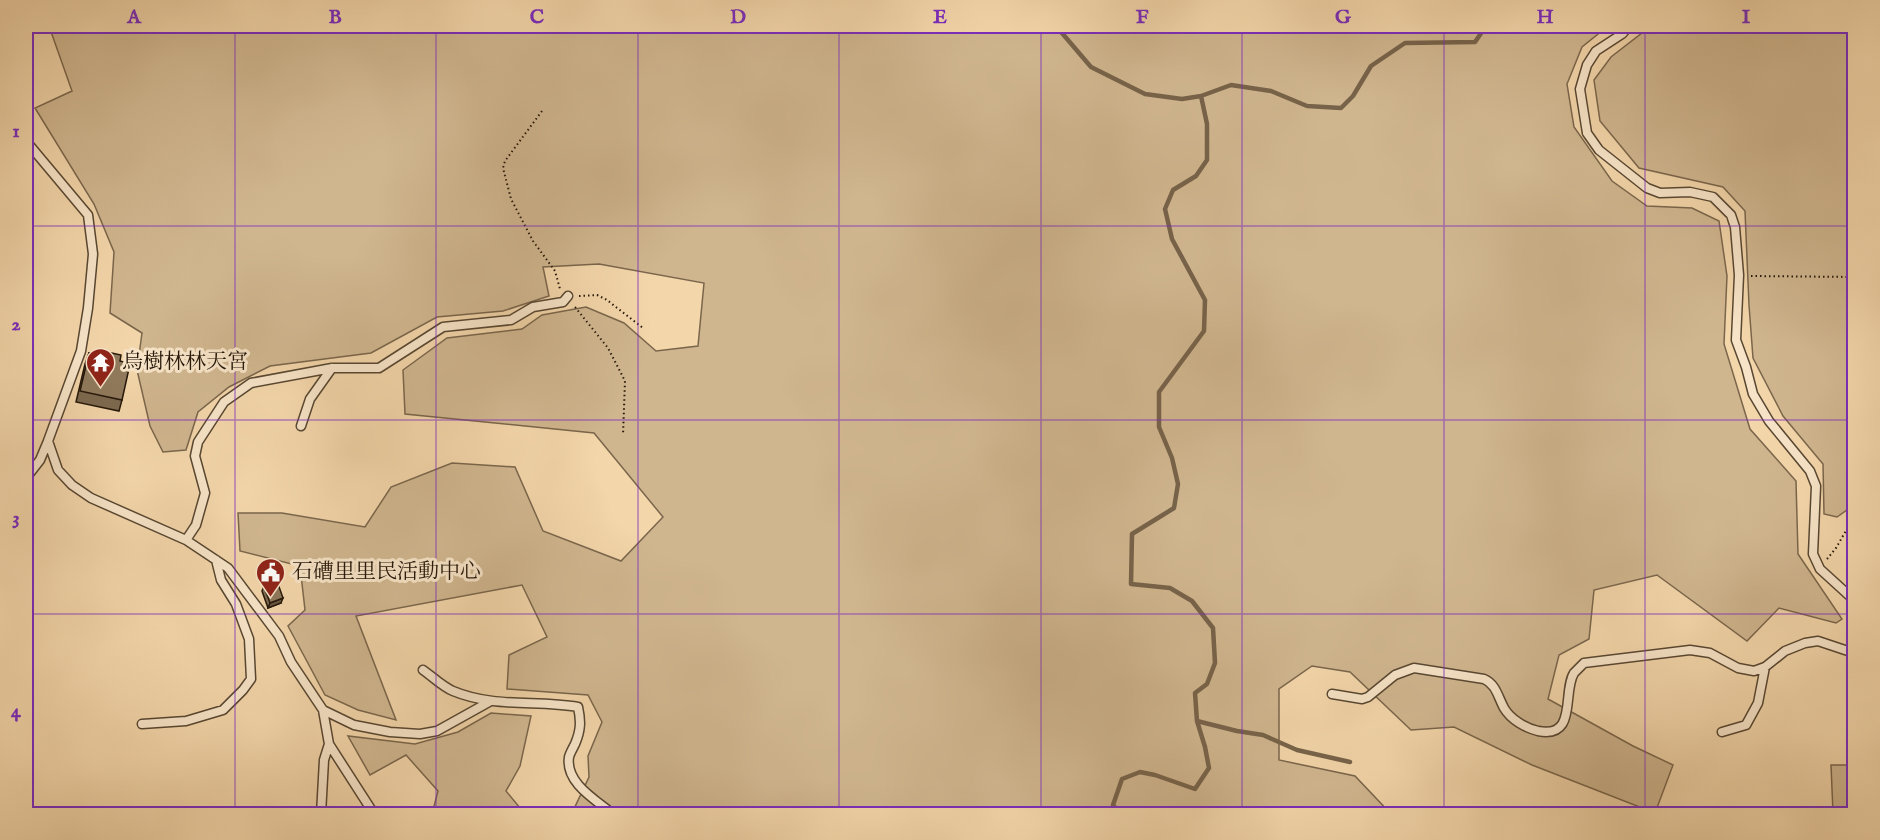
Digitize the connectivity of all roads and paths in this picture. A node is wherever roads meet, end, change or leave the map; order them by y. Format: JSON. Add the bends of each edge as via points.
{"nodes":[{"id":1,"x":1629,"y":26,"type":"edge"},
{"id":2,"x":542,"y":111,"type":"dead end"},
{"id":3,"x":26,"y":141,"type":"edge"},
{"id":4,"x":1739,"y":275,"type":"junction"},
{"id":5,"x":1854,"y":277,"type":"edge"},
{"id":6,"x":568,"y":297,"type":"junction"},
{"id":7,"x":643,"y":328,"type":"dead end"},
{"id":8,"x":332,"y":368,"type":"junction"},
{"id":9,"x":301,"y":426,"type":"dead end"},
{"id":10,"x":623,"y":435,"type":"dead end"},
{"id":11,"x":48,"y":441,"type":"junction"},
{"id":12,"x":26,"y":478,"type":"edge"},
{"id":13,"x":1854,"y":520,"type":"edge"},
{"id":14,"x":186,"y":540,"type":"junction"},
{"id":15,"x":216,"y":560,"type":"junction"},
{"id":16,"x":1820,"y":569,"type":"junction"},
{"id":17,"x":1854,"y":600,"type":"edge"},
{"id":18,"x":1854,"y":653,"type":"edge"},
{"id":19,"x":1765,"y":667,"type":"junction"},
{"id":20,"x":423,"y":670,"type":"dead end"},
{"id":21,"x":1332,"y":694,"type":"dead end"},
{"id":22,"x":489,"y":702,"type":"junction"},
{"id":23,"x":323,"y":710,"type":"junction"},
{"id":24,"x":142,"y":724,"type":"dead end"},
{"id":25,"x":1722,"y":732,"type":"dead end"},
{"id":26,"x":329,"y":744,"type":"junction"},
{"id":27,"x":321,"y":814,"type":"edge"},
{"id":28,"x":374,"y":814,"type":"edge"},
{"id":29,"x":614,"y":814,"type":"edge"}],
"edges":[{"from":1,"to":4,"type":"lane","via":[[1596,51],[1587,65],[1580,89],[1587,133],[1599,150],[1647,188],[1660,193],[1690,192],[1713,197],[1731,214]]},
{"from":2,"to":6,"type":"path","via":[[502,168],[511,200],[555,271],[561,292]]},
{"from":3,"to":11,"type":"lane","via":[[88,215],[93,254],[81,351]]},
{"from":4,"to":5,"type":"path"},
{"from":4,"to":16,"type":"lane","via":[[1736,340],[1753,394],[1769,421],[1810,471],[1816,486],[1813,554]]},
{"from":6,"to":7,"type":"path","via":[[597,295]]},
{"from":6,"to":8,"type":"lane","via":[[563,302],[533,307],[511,320],[443,327],[379,368]]},
{"from":6,"to":10,"type":"path","via":[[609,348],[625,381]]},
{"from":8,"to":9,"type":"lane","via":[[310,399]]},
{"from":8,"to":14,"type":"lane","via":[[251,383],[224,402],[198,442],[195,456],[205,493],[196,525]]},
{"from":11,"to":12,"type":"lane"},
{"from":11,"to":14,"type":"lane","via":[[58,470],[72,485],[91,498]]},
{"from":13,"to":16,"type":"path"},
{"from":14,"to":15,"type":"lane"},
{"from":15,"to":23,"type":"lane","via":[[228,568],[279,636]]},
{"from":15,"to":24,"type":"lane","via":[[221,580],[236,604],[249,639],[251,679],[223,710],[186,721]]},
{"from":16,"to":17,"type":"lane"},
{"from":18,"to":19,"type":"lane","via":[[1818,641],[1805,643],[1785,651]]},
{"from":19,"to":21,"type":"lane","via":[[1738,668],[1710,653],[1690,650],[1584,663],[1573,674],[1565,719],[1552,732],[1536,731],[1512,719],[1491,682],[1484,679],[1414,668],[1395,675],[1362,699]]},
{"from":19,"to":25,"type":"lane","via":[[1758,703],[1746,725]]},
{"from":20,"to":22,"type":"lane","via":[[452,691]]},
{"from":22,"to":23,"type":"lane","via":[[437,731],[420,734],[354,725]]},
{"from":22,"to":29,"type":"lane","via":[[578,707],[581,720],[569,756],[570,774]]},
{"from":23,"to":26,"type":"lane"},
{"from":26,"to":27,"type":"lane","via":[[324,760]]},
{"from":26,"to":28,"type":"lane"}]}
